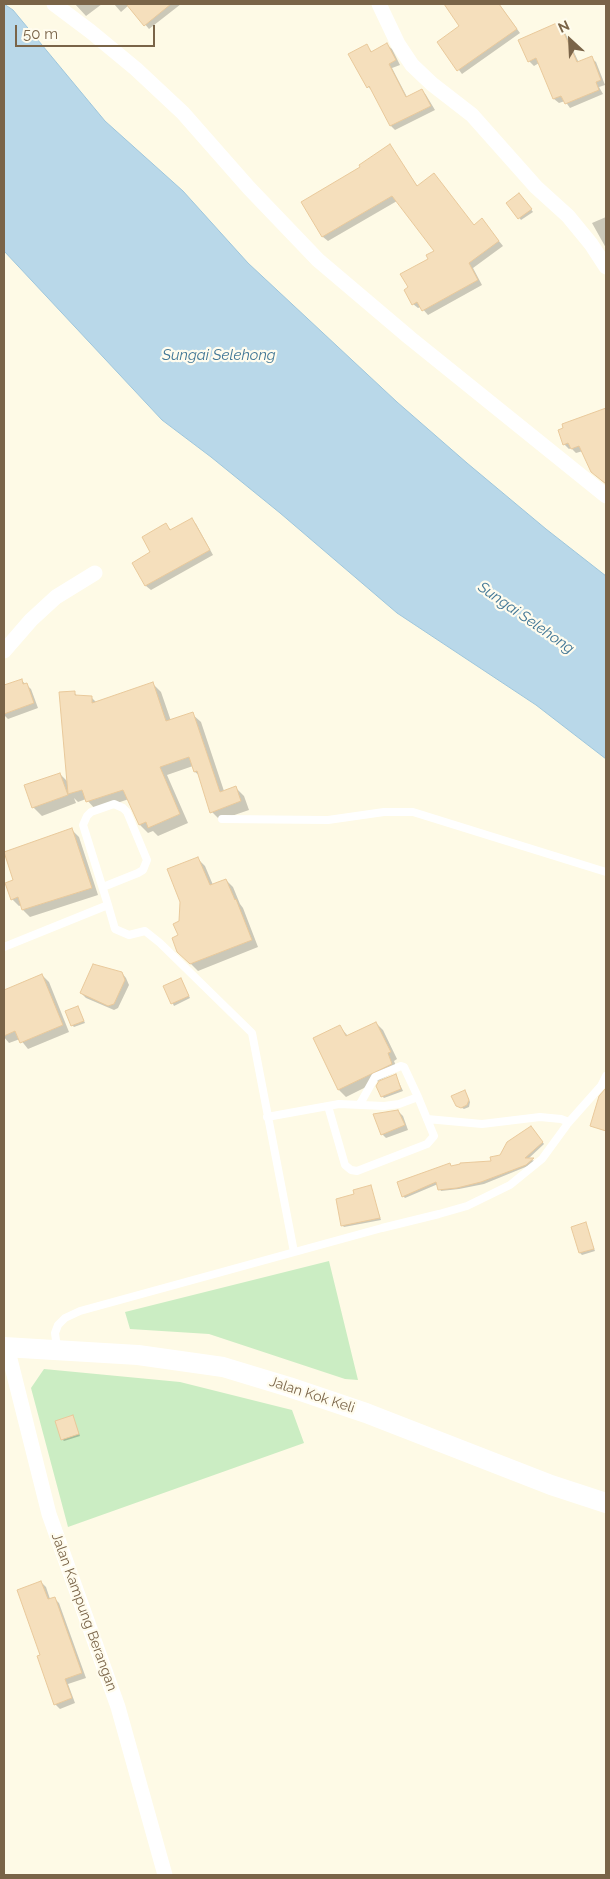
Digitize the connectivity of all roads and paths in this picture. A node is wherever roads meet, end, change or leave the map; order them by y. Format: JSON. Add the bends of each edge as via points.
{"nodes":[{"id":1,"x":54,"y":4,"type":"edge"},
{"id":2,"x":379,"y":4,"type":"edge"},
{"id":3,"x":606,"y":267,"type":"edge"},
{"id":4,"x":606,"y":496,"type":"edge"},
{"id":5,"x":95,"y":573,"type":"dead end"},
{"id":6,"x":4,"y":652,"type":"edge"},
{"id":7,"x":222,"y":818,"type":"dead end"},
{"id":8,"x":606,"y":872,"type":"edge"},
{"id":9,"x":103,"y":887,"type":"junction"},
{"id":10,"x":108,"y":905,"type":"junction"},
{"id":11,"x":4,"y":947,"type":"edge"},
{"id":12,"x":606,"y":1076,"type":"edge"},
{"id":13,"x":604,"y":1086,"type":"edge"},
{"id":14,"x":418,"y":1097,"type":"junction"},
{"id":15,"x":360,"y":1104,"type":"junction"},
{"id":16,"x":328,"y":1106,"type":"junction"},
{"id":17,"x":267,"y":1117,"type":"junction"},
{"id":18,"x":427,"y":1120,"type":"junction"},
{"id":19,"x":569,"y":1122,"type":"junction"},
{"id":20,"x":294,"y":1252,"type":"junction"},
{"id":21,"x":5,"y":1347,"type":"edge"},
{"id":22,"x":57,"y":1350,"type":"junction"},
{"id":23,"x":606,"y":1503,"type":"edge"},
{"id":24,"x":165,"y":1875,"type":"edge"}],
"edges":[{"from":1,"to":4,"type":"street","via":[[136,69],[183,113],[318,260]]},
{"from":2,"to":3,"type":"street","via":[[412,65],[472,115],[536,187],[568,216],[592,244]]},
{"from":5,"to":6,"type":"street","via":[[56,597],[25,626]]},
{"from":7,"to":8,"type":"lane","via":[[328,820],[384,812],[413,812]]},
{"from":9,"to":9,"type":"lane","via":[[83,826],[91,812],[114,804],[127,812],[147,860],[138,874]]},
{"from":9,"to":10,"type":"lane"},
{"from":10,"to":11,"type":"lane"},
{"from":10,"to":17,"type":"lane","via":[[116,929],[129,935],[145,931],[252,1033]]},
{"from":12,"to":13,"type":"lane"},
{"from":13,"to":19,"type":"lane"},
{"from":14,"to":15,"type":"lane","via":[[392,1105]]},
{"from":14,"to":15,"type":"lane","via":[[401,1066],[375,1077]]},
{"from":14,"to":18,"type":"lane"},
{"from":15,"to":16,"type":"lane"},
{"from":16,"to":17,"type":"lane"},
{"from":16,"to":18,"type":"lane","via":[[345,1165],[357,1171],[427,1144],[434,1136]]},
{"from":17,"to":20,"type":"lane"},
{"from":18,"to":19,"type":"lane","via":[[482,1124],[540,1117],[561,1118]]},
{"from":19,"to":20,"type":"lane","via":[[542,1159],[510,1185],[476,1202]]},
{"from":20,"to":22,"type":"lane","via":[[80,1311],[58,1325],[55,1333]]},
{"from":21,"to":22,"type":"street","name":"Jalan Kok Keli"},
{"from":21,"to":24,"type":"street","name":"Jalan Kampung Berangan","via":[[49,1514],[118,1707]]},
{"from":22,"to":23,"type":"street","name":"Jalan Kok Keli","via":[[138,1355],[223,1367],[366,1413]]}]}
